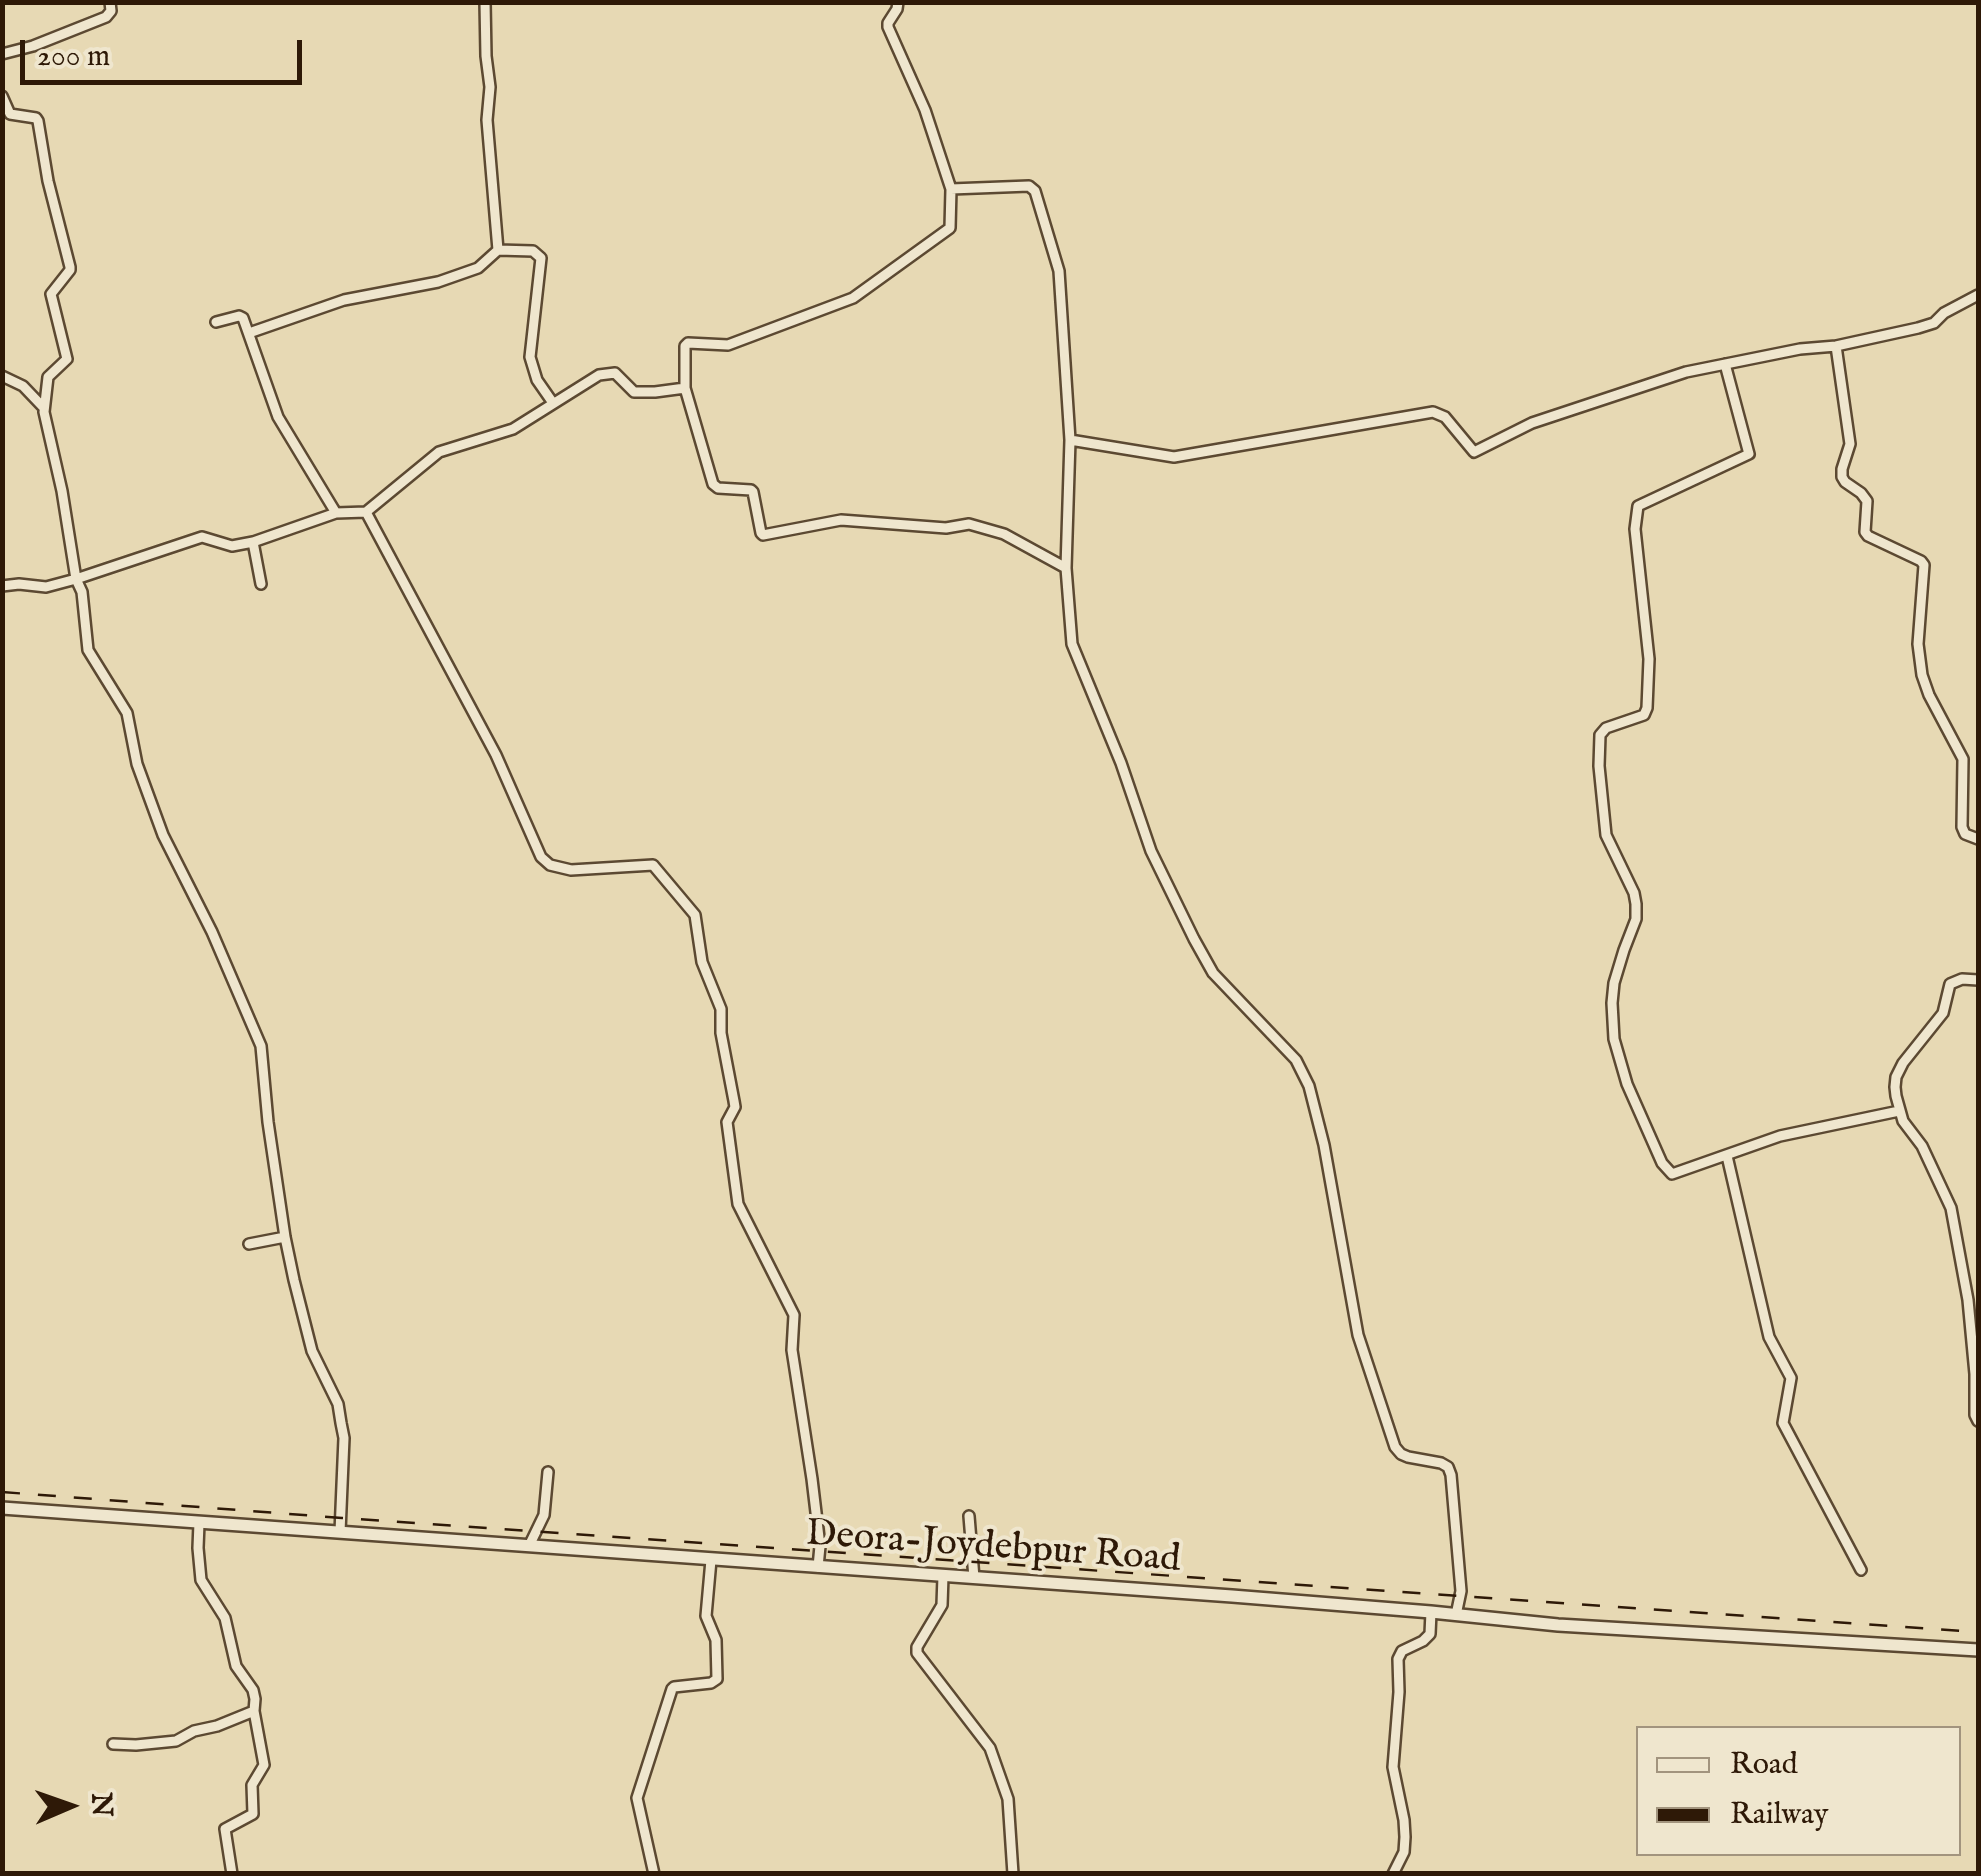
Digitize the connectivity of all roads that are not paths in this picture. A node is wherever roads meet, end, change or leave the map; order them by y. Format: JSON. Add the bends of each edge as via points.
{"nodes":[{"id":1,"x":110,"y":2,"type":"edge"},
{"id":2,"x":486,"y":2,"type":"edge"},
{"id":3,"x":898,"y":2,"type":"edge"},
{"id":4,"x":2,"y":54,"type":"edge"},
{"id":5,"x":2,"y":96,"type":"edge"},
{"id":6,"x":951,"y":189,"type":"junction"},
{"id":7,"x":498,"y":250,"type":"junction"},
{"id":8,"x":1978,"y":294,"type":"edge"},
{"id":9,"x":216,"y":322,"type":"dead end"},
{"id":10,"x":250,"y":332,"type":"junction"},
{"id":11,"x":1836,"y":346,"type":"junction"},
{"id":12,"x":1726,"y":364,"type":"junction"},
{"id":13,"x":2,"y":376,"type":"edge"},
{"id":14,"x":686,"y":388,"type":"junction"},
{"id":15,"x":553,"y":402,"type":"junction"},
{"id":16,"x":44,"y":408,"type":"junction"},
{"id":17,"x":1070,"y":440,"type":"junction"},
{"id":18,"x":366,"y":512,"type":"junction"},
{"id":19,"x":336,"y":513,"type":"junction"},
{"id":20,"x":253,"y":542,"type":"junction"},
{"id":21,"x":1066,"y":568,"type":"junction"},
{"id":22,"x":76,"y":579,"type":"junction"},
{"id":23,"x":261,"y":584,"type":"dead end"},
{"id":24,"x":2,"y":586,"type":"edge"},
{"id":25,"x":1978,"y":839,"type":"edge"},
{"id":26,"x":1978,"y":980,"type":"edge"},
{"id":27,"x":1899,"y":1111,"type":"junction"},
{"id":28,"x":1727,"y":1156,"type":"junction"},
{"id":29,"x":285,"y":1236,"type":"junction"},
{"id":30,"x":249,"y":1244,"type":"dead end"},
{"id":31,"x":1978,"y":1420,"type":"edge"},
{"id":32,"x":548,"y":1472,"type":"dead end"},
{"id":33,"x":2,"y":1508,"type":"edge"},
{"id":34,"x":969,"y":1516,"type":"dead end"},
{"id":35,"x":198,"y":1523,"type":"junction"},
{"id":36,"x":340,"y":1532,"type":"junction"},
{"id":37,"x":529,"y":1546,"type":"junction"},
{"id":38,"x":711,"y":1560,"type":"junction"},
{"id":39,"x":818,"y":1567,"type":"junction"},
{"id":40,"x":1861,"y":1570,"type":"dead end"},
{"id":41,"x":943,"y":1576,"type":"junction"},
{"id":42,"x":974,"y":1578,"type":"junction"},
{"id":43,"x":1431,"y":1612,"type":"junction"},
{"id":44,"x":1456,"y":1615,"type":"junction"},
{"id":45,"x":1978,"y":1650,"type":"edge"},
{"id":46,"x":254,"y":1711,"type":"junction"},
{"id":47,"x":113,"y":1744,"type":"dead end"},
{"id":48,"x":232,"y":1874,"type":"edge"},
{"id":49,"x":654,"y":1874,"type":"edge"},
{"id":50,"x":1014,"y":1874,"type":"edge"},
{"id":51,"x":1393,"y":1874,"type":"edge"}],
"edges":[{"from":1,"to":4,"type":"street","via":[[106,17]]},
{"from":2,"to":7,"type":"street"},
{"from":3,"to":6,"type":"street","via":[[888,28]]},
{"from":5,"to":16,"type":"street","via":[[10,114],[38,121],[70,267],[51,294],[67,359],[48,377]]},
{"from":6,"to":14,"type":"street","via":[[950,228],[853,298],[728,345],[688,343]]},
{"from":6,"to":17,"type":"street","via":[[1035,191],[1059,271]]},
{"from":7,"to":10,"type":"street","via":[[478,268],[438,282],[344,300]]},
{"from":7,"to":15,"type":"street","via":[[533,251],[541,258],[530,357]]},
{"from":8,"to":11,"type":"street","via":[[1934,323]]},
{"from":9,"to":10,"type":"street","via":[[239,316]]},
{"from":10,"to":19,"type":"street","via":[[278,417]]},
{"from":11,"to":12,"type":"street"},
{"from":11,"to":25,"type":"street","via":[[1850,444],[1842,477],[1867,501],[1868,536],[1924,565],[1922,676],[1964,759],[1962,828]]},
{"from":12,"to":17,"type":"street","via":[[1532,423],[1474,452],[1445,416],[1433,412],[1174,457]]},
{"from":12,"to":28,"type":"street","via":[[1748,454],[1638,506],[1647,708],[1644,716],[1603,730],[1599,766],[1606,835],[1636,904],[1612,1002],[1627,1084],[1672,1174]]},
{"from":13,"to":16,"type":"street","via":[[21,384]]},
{"from":14,"to":15,"type":"street","via":[[632,392],[606,373]]},
{"from":14,"to":21,"type":"street","via":[[713,484],[753,492],[764,536],[841,520],[969,524],[1004,534]]},
{"from":15,"to":18,"type":"street","via":[[513,429],[440,452]]},
{"from":16,"to":22,"type":"street"},
{"from":17,"to":21,"type":"street"},
{"from":18,"to":19,"type":"street"},
{"from":18,"to":39,"type":"street","via":[[496,754],[540,857],[570,870],[654,865],[695,915],[702,962],[721,1009],[738,1204],[794,1315],[792,1350]]},
{"from":19,"to":20,"type":"street"},
{"from":20,"to":22,"type":"street","via":[[229,546],[202,538]]},
{"from":20,"to":23,"type":"street"},
{"from":21,"to":44,"type":"street","via":[[1072,644],[1151,851],[1213,973],[1296,1060],[1309,1086],[1358,1335],[1395,1446],[1408,1458],[1441,1462],[1451,1475]]},
{"from":22,"to":24,"type":"street"},
{"from":22,"to":29,"type":"street","via":[[90,654],[127,714],[162,835],[261,1046]]},
{"from":26,"to":27,"type":"street","via":[[1950,984],[1943,1012],[1896,1077]]},
{"from":27,"to":28,"type":"street","via":[[1780,1136]]},
{"from":27,"to":31,"type":"street","via":[[1950,1208],[1968,1300]]},
{"from":28,"to":40,"type":"street","via":[[1769,1337],[1791,1378],[1784,1423]]},
{"from":29,"to":30,"type":"street"},
{"from":29,"to":36,"type":"street","via":[[312,1351],[338,1404],[344,1438]]},
{"from":32,"to":37,"type":"street","via":[[544,1515]]},
{"from":33,"to":35,"type":"street","name":"Deora-Joydebpur Road"},
{"from":34,"to":42,"type":"street"},
{"from":35,"to":36,"type":"street","name":"Deora-Joydebpur Road"},
{"from":35,"to":46,"type":"street","via":[[202,1580],[226,1618],[236,1666],[253,1690]]},
{"from":36,"to":37,"type":"street","name":"Deora-Joydebpur Road"},
{"from":37,"to":38,"type":"street","name":"Deora-Joydebpur Road"},
{"from":38,"to":39,"type":"street","name":"Deora-Joydebpur Road"},
{"from":38,"to":49,"type":"street","via":[[706,1616],[716,1640],[717,1679],[672,1689],[637,1798]]},
{"from":39,"to":41,"type":"street","name":"Deora-Joydebpur Road"},
{"from":41,"to":42,"type":"street","name":"Deora-Joydebpur Road"},
{"from":41,"to":50,"type":"street","via":[[942,1605],[916,1653],[990,1748],[1008,1799]]},
{"from":42,"to":43,"type":"street","name":"Deora-Joydebpur Road"},
{"from":43,"to":44,"type":"street","name":"Deora-Joydebpur Road"},
{"from":43,"to":51,"type":"street","via":[[1430,1634],[1398,1659],[1392,1767],[1405,1837]]},
{"from":44,"to":45,"type":"street","name":"Deora-Joydebpur Road"},
{"from":46,"to":47,"type":"street","via":[[176,1741]]},
{"from":46,"to":48,"type":"street","via":[[264,1765],[252,1785],[253,1814],[225,1830]]}]}
